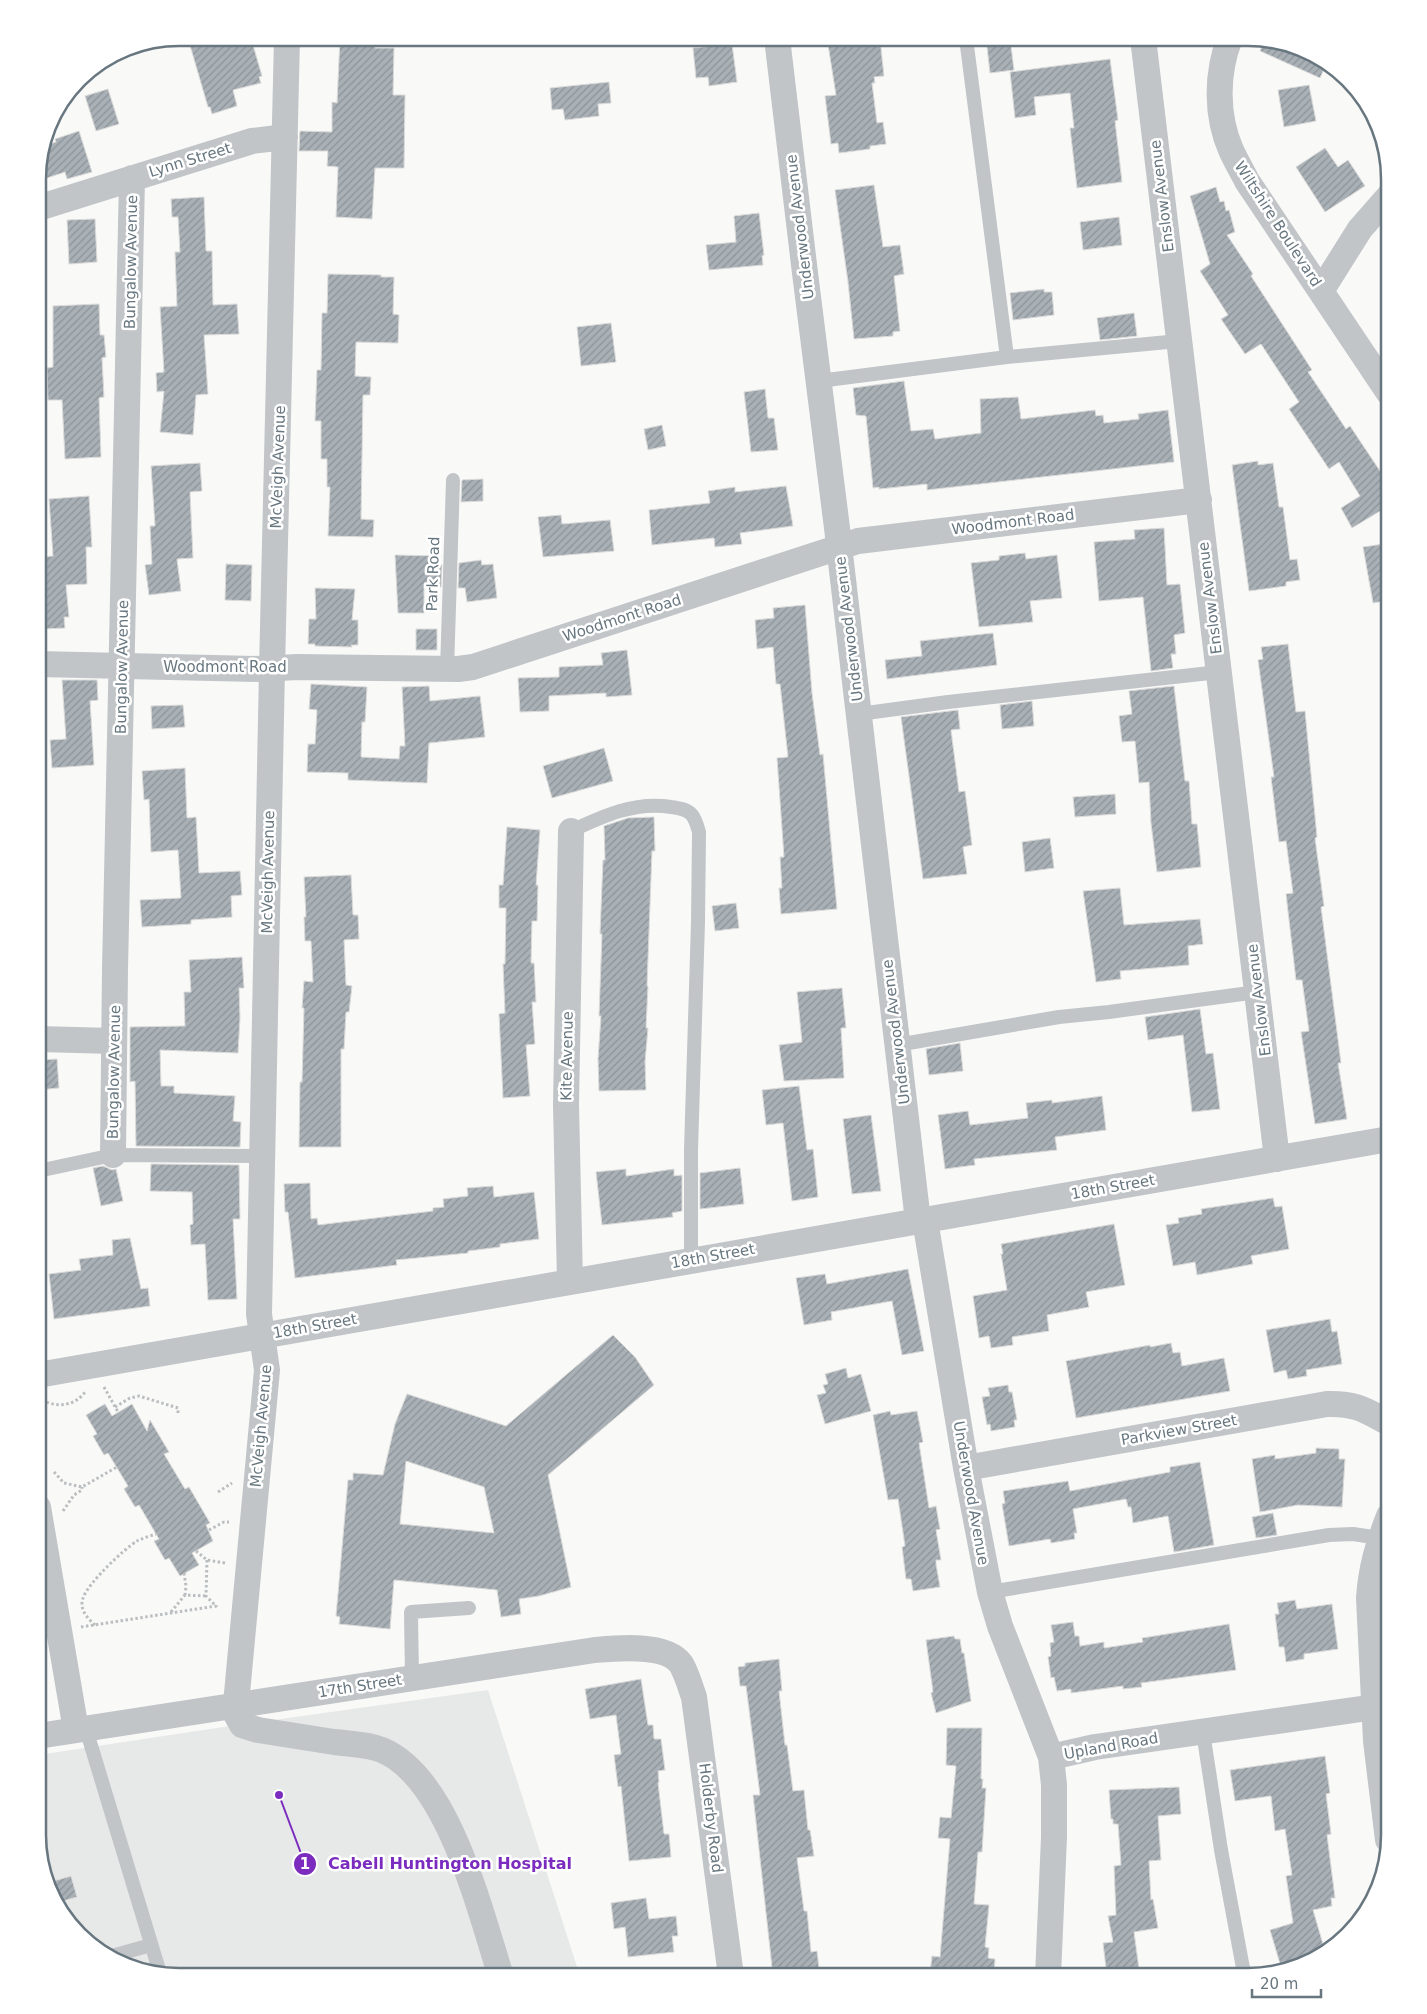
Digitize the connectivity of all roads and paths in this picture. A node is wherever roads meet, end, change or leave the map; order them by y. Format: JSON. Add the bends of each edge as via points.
{"nodes":[{"id":1,"x":287,"y":47,"type":"edge"},
{"id":2,"x":779,"y":47,"type":"edge"},
{"id":3,"x":967,"y":47,"type":"edge"},
{"id":4,"x":1144,"y":47,"type":"edge"},
{"id":5,"x":1228,"y":47,"type":"edge"},
{"id":6,"x":285,"y":137,"type":"junction"},
{"id":7,"x":132,"y":178,"type":"junction"},
{"id":8,"x":47,"y":205,"type":"edge"},
{"id":9,"x":1381,"y":206,"type":"edge"},
{"id":10,"x":1320,"y":290,"type":"junction"},
{"id":11,"x":1179,"y":341,"type":"junction"},
{"id":12,"x":1007,"y":357,"type":"junction"},
{"id":13,"x":1381,"y":380,"type":"edge"},
{"id":14,"x":818,"y":382,"type":"junction"},
{"id":15,"x":453,"y":480,"type":"dead end"},
{"id":16,"x":1199,"y":500,"type":"junction"},
{"id":17,"x":840,"y":547,"type":"junction"},
{"id":18,"x":47,"y":664,"type":"edge"},
{"id":19,"x":122,"y":666,"type":"junction"},
{"id":20,"x":272,"y":669,"type":"junction"},
{"id":21,"x":447,"y":670,"type":"junction"},
{"id":22,"x":1219,"y":672,"type":"junction"},
{"id":23,"x":859,"y":714,"type":"junction"},
{"id":24,"x":571,"y":831,"type":"joint"},
{"id":25,"x":1258,"y":992,"type":"junction"},
{"id":26,"x":46,"y":1039,"type":"edge"},
{"id":27,"x":114,"y":1041,"type":"junction"},
{"id":28,"x":898,"y":1045,"type":"junction"},
{"id":29,"x":1381,"y":1141,"type":"edge"},
{"id":30,"x":112,"y":1155,"type":"junction"},
{"id":31,"x":262,"y":1156,"type":"junction"},
{"id":32,"x":1277,"y":1159,"type":"junction"},
{"id":33,"x":46,"y":1169,"type":"edge"},
{"id":34,"x":921,"y":1221,"type":"junction"},
{"id":35,"x":691,"y":1260,"type":"junction"},
{"id":36,"x":570,"y":1281,"type":"junction"},
{"id":37,"x":262,"y":1336,"type":"junction"},
{"id":38,"x":46,"y":1385,"type":"edge"},
{"id":39,"x":104,"y":1387,"type":"dead end"},
{"id":40,"x":87,"y":1389,"type":"dead end"},
{"id":41,"x":46,"y":1395,"type":"edge"},
{"id":42,"x":115,"y":1407,"type":"junction"},
{"id":43,"x":118,"y":1412,"type":"dead end"},
{"id":44,"x":178,"y":1413,"type":"dead end"},
{"id":45,"x":1381,"y":1418,"type":"edge"},
{"id":46,"x":117,"y":1467,"type":"dead end"},
{"id":47,"x":966,"y":1468,"type":"junction"},
{"id":48,"x":54,"y":1472,"type":"dead end"},
{"id":49,"x":236,"y":1481,"type":"dead end"},
{"id":50,"x":82,"y":1487,"type":"junction"},
{"id":51,"x":218,"y":1492,"type":"dead end"},
{"id":52,"x":61,"y":1516,"type":"dead end"},
{"id":53,"x":232,"y":1522,"type":"dead end"},
{"id":54,"x":1381,"y":1528,"type":"edge"},
{"id":55,"x":209,"y":1530,"type":"dead end"},
{"id":56,"x":156,"y":1534,"type":"dead end"},
{"id":57,"x":1381,"y":1537,"type":"edge"},
{"id":58,"x":46,"y":1549,"type":"edge"},
{"id":59,"x":196,"y":1551,"type":"dead end"},
{"id":60,"x":207,"y":1560,"type":"junction"},
{"id":61,"x":228,"y":1563,"type":"dead end"},
{"id":62,"x":184,"y":1573,"type":"dead end"},
{"id":63,"x":990,"y":1592,"type":"junction"},
{"id":64,"x":184,"y":1596,"type":"junction"},
{"id":65,"x":206,"y":1596,"type":"junction"},
{"id":66,"x":216,"y":1606,"type":"junction"},
{"id":67,"x":469,"y":1608,"type":"dead end"},
{"id":68,"x":224,"y":1611,"type":"dead end"},
{"id":69,"x":171,"y":1613,"type":"junction"},
{"id":70,"x":95,"y":1625,"type":"junction"},
{"id":71,"x":81,"y":1628,"type":"dead end"},
{"id":72,"x":680,"y":1662,"type":"joint"},
{"id":73,"x":412,"y":1678,"type":"junction"},
{"id":74,"x":1381,"y":1699,"type":"edge"},
{"id":75,"x":236,"y":1704,"type":"junction"},
{"id":76,"x":1381,"y":1707,"type":"edge"},
{"id":77,"x":81,"y":1730,"type":"junction"},
{"id":78,"x":1203,"y":1732,"type":"junction"},
{"id":79,"x":46,"y":1735,"type":"edge"},
{"id":80,"x":1381,"y":1744,"type":"edge"},
{"id":81,"x":1051,"y":1757,"type":"junction"},
{"id":82,"x":1381,"y":1789,"type":"edge"},
{"id":83,"x":151,"y":1945,"type":"junction"},
{"id":84,"x":120,"y":1954,"type":"edge"},
{"id":85,"x":158,"y":1965,"type":"edge"},
{"id":86,"x":498,"y":1967,"type":"edge"},
{"id":87,"x":731,"y":1968,"type":"edge"},
{"id":88,"x":1048,"y":1968,"type":"edge"},
{"id":89,"x":1244,"y":1968,"type":"edge"}],
"edges":[{"from":1,"to":6,"type":"street","name":"McVeigh Avenue"},
{"from":2,"to":14,"type":"street","name":"Underwood Avenue"},
{"from":3,"to":12,"type":"lane"},
{"from":4,"to":11,"type":"street","name":"Enslow Avenue"},
{"from":5,"to":10,"type":"street","name":"Wiltshire Boulevard","via":[[1220,94],[1222,122],[1231,150],[1247,181]]},
{"from":6,"to":7,"type":"street","name":"Lynn Street","via":[[252,141]]},
{"from":6,"to":20,"type":"street","name":"McVeigh Avenue"},
{"from":7,"to":8,"type":"street","name":"Lynn Street"},
{"from":7,"to":19,"type":"street","name":"Bungalow Avenue"},
{"from":9,"to":10,"type":"street","via":[[1360,229]]},
{"from":10,"to":13,"type":"street","name":"Wiltshire Boulevard"},
{"from":11,"to":12,"type":"lane"},
{"from":11,"to":16,"type":"street","name":"Enslow Avenue"},
{"from":12,"to":14,"type":"lane"},
{"from":14,"to":17,"type":"street","name":"Underwood Avenue"},
{"from":15,"to":21,"type":"lane","name":"Park Road"},
{"from":16,"to":17,"type":"street","name":"Woodmont Road","via":[[872,538]]},
{"from":16,"to":22,"type":"street","name":"Enslow Avenue"},
{"from":17,"to":21,"type":"street","name":"Woodmont Road","via":[[473,666]]},
{"from":17,"to":23,"type":"street","name":"Underwood Avenue"},
{"from":18,"to":19,"type":"street","name":"Woodmont Road"},
{"from":19,"to":20,"type":"street","name":"Woodmont Road"},
{"from":19,"to":27,"type":"street","name":"Bungalow Avenue"},
{"from":20,"to":21,"type":"street","name":"Woodmont Road"},
{"from":20,"to":31,"type":"street","name":"McVeigh Avenue"},
{"from":22,"to":23,"type":"lane"},
{"from":22,"to":25,"type":"street","name":"Enslow Avenue"},
{"from":23,"to":28,"type":"street","name":"Underwood Avenue"},
{"from":24,"to":35,"type":"lane","via":[[617,811],[638,806],[680,808],[696,821],[699,832],[698,922]]},
{"from":24,"to":36,"type":"street","name":"Kite Avenue","via":[[566,1105]]},
{"from":25,"to":28,"type":"lane","via":[[1059,1017]]},
{"from":25,"to":32,"type":"street","name":"Enslow Avenue"},
{"from":26,"to":27,"type":"street"},
{"from":27,"to":30,"type":"street","name":"Bungalow Avenue"},
{"from":28,"to":34,"type":"street","name":"Underwood Avenue"},
{"from":29,"to":32,"type":"street","name":"18th Street"},
{"from":30,"to":31,"type":"lane"},
{"from":30,"to":33,"type":"lane"},
{"from":31,"to":37,"type":"street","name":"McVeigh Avenue","via":[[259,1314]]},
{"from":32,"to":34,"type":"street","name":"18th Street"},
{"from":34,"to":35,"type":"street","name":"18th Street"},
{"from":34,"to":47,"type":"street","name":"Underwood Avenue"},
{"from":35,"to":36,"type":"street","name":"18th Street"},
{"from":36,"to":37,"type":"street","name":"18th Street"},
{"from":37,"to":38,"type":"street","name":"18th Street"},
{"from":37,"to":75,"type":"street","name":"McVeigh Avenue","via":[[267,1370]]},
{"from":39,"to":42,"type":"path"},
{"from":40,"to":41,"type":"path","via":[[70,1403],[55,1405]]},
{"from":42,"to":43,"type":"path"},
{"from":42,"to":44,"type":"path","via":[[139,1396],[178,1408]]},
{"from":45,"to":47,"type":"street","name":"Parkview Street","via":[[1360,1407],[1327,1404]]},
{"from":46,"to":50,"type":"path"},
{"from":47,"to":63,"type":"street","name":"Underwood Avenue"},
{"from":48,"to":50,"type":"path","via":[[64,1483]]},
{"from":49,"to":51,"type":"path"},
{"from":50,"to":52,"type":"path"},
{"from":53,"to":55,"type":"path","via":[[224,1522]]},
{"from":54,"to":63,"type":"lane"},
{"from":56,"to":70,"type":"path","via":[[129,1546],[88,1589],[82,1608],[88,1620]]},
{"from":57,"to":74,"type":"street","via":[[1375,1552],[1369,1598]]},
{"from":58,"to":77,"type":"street"},
{"from":59,"to":60,"type":"path"},
{"from":60,"to":61,"type":"path"},
{"from":60,"to":65,"type":"path"},
{"from":62,"to":64,"type":"path"},
{"from":63,"to":81,"type":"street","name":"Underwood Avenue"},
{"from":64,"to":65,"type":"path"},
{"from":64,"to":69,"type":"path"},
{"from":65,"to":66,"type":"path"},
{"from":66,"to":68,"type":"path"},
{"from":66,"to":69,"type":"path"},
{"from":67,"to":73,"type":"lane","via":[[410,1612]]},
{"from":69,"to":70,"type":"path"},
{"from":70,"to":71,"type":"path"},
{"from":72,"to":73,"type":"street","name":"17th Street","via":[[664,1652],[621,1647]]},
{"from":72,"to":87,"type":"street","name":"Holderby Road","via":[[697,1714]]},
{"from":73,"to":75,"type":"street","name":"17th Street"},
{"from":75,"to":77,"type":"street","name":"17th Street"},
{"from":75,"to":86,"type":"street","via":[[237,1716],[248,1728],[370,1746],[407,1766],[432,1797],[453,1833]]},
{"from":76,"to":78,"type":"street","name":"Upland Road"},
{"from":77,"to":79,"type":"street","name":"17th Street"},
{"from":77,"to":83,"type":"lane"},
{"from":78,"to":81,"type":"street","name":"Upland Road","via":[[1095,1747]]},
{"from":78,"to":89,"type":"lane"},
{"from":80,"to":82,"type":"street"},
{"from":81,"to":88,"type":"street","name":"Upland Road","via":[[1054,1836]]},
{"from":83,"to":84,"type":"lane"},
{"from":83,"to":85,"type":"lane"}]}
